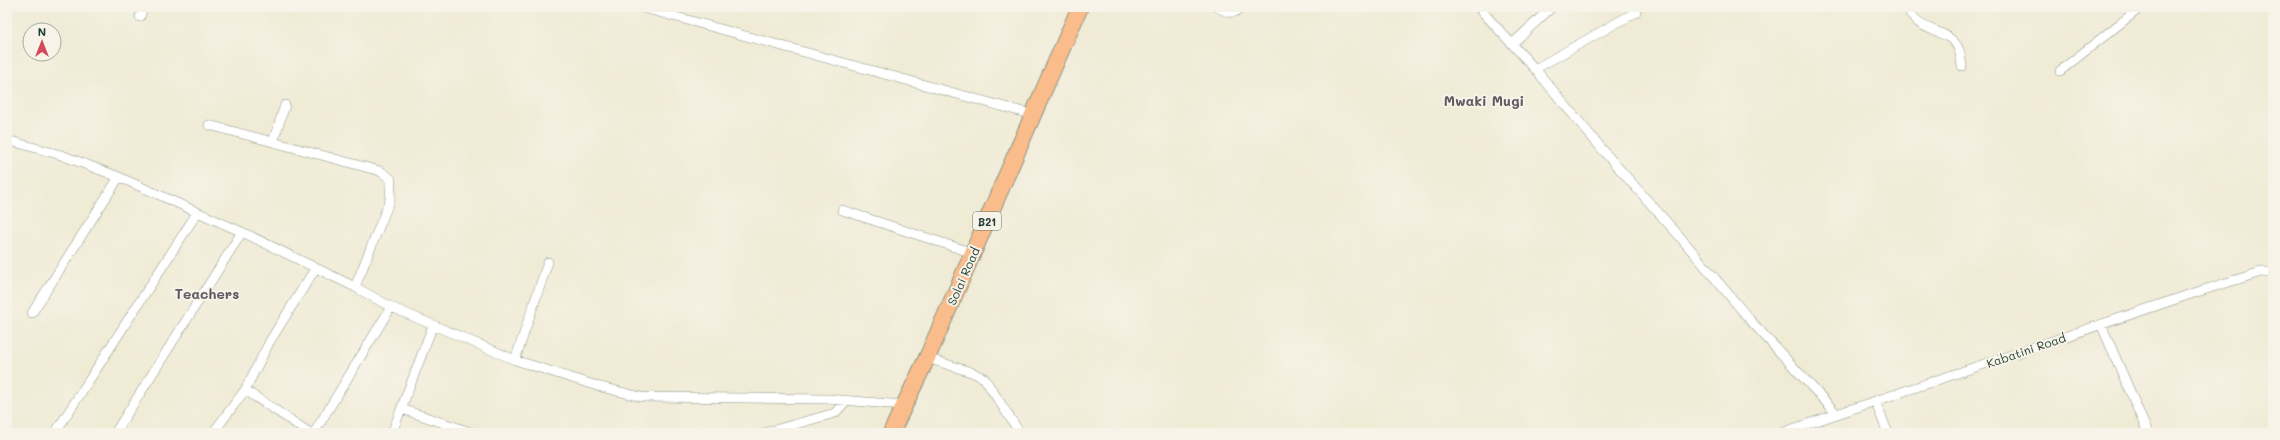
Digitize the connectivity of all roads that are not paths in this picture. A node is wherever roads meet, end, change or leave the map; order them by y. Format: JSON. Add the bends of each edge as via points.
{"nodes":[{"id":1,"x":143,"y":7,"type":"edge"},
{"id":2,"x":640,"y":7,"type":"edge"},
{"id":3,"x":1080,"y":7,"type":"edge"},
{"id":4,"x":1217,"y":7,"type":"edge"},
{"id":5,"x":1242,"y":7,"type":"edge"},
{"id":6,"x":1478,"y":7,"type":"edge"},
{"id":7,"x":1552,"y":7,"type":"edge"},
{"id":8,"x":1908,"y":7,"type":"edge"},
{"id":9,"x":2141,"y":7,"type":"edge"},
{"id":10,"x":1636,"y":12,"type":"dead end"},
{"id":11,"x":140,"y":16,"type":"dead end"},
{"id":12,"x":1512,"y":44,"type":"junction"},
{"id":13,"x":1962,"y":66,"type":"dead end"},
{"id":14,"x":1535,"y":69,"type":"junction"},
{"id":15,"x":2060,"y":71,"type":"dead end"},
{"id":16,"x":285,"y":105,"type":"dead end"},
{"id":17,"x":1034,"y":115,"type":"junction"},
{"id":18,"x":208,"y":125,"type":"dead end"},
{"id":19,"x":7,"y":140,"type":"edge"},
{"id":20,"x":273,"y":142,"type":"junction"},
{"id":21,"x":119,"y":177,"type":"junction"},
{"id":22,"x":842,"y":210,"type":"dead end"},
{"id":23,"x":197,"y":213,"type":"junction"},
{"id":24,"x":242,"y":232,"type":"junction"},
{"id":25,"x":973,"y":253,"type":"junction"},
{"id":26,"x":548,"y":262,"type":"dead end"},
{"id":27,"x":2273,"y":266,"type":"edge"},
{"id":28,"x":315,"y":269,"type":"junction"},
{"id":29,"x":2261,"y":272,"type":"junction"},
{"id":30,"x":2273,"y":272,"type":"edge"},
{"id":31,"x":355,"y":287,"type":"junction"},
{"id":32,"x":391,"y":307,"type":"junction"},
{"id":33,"x":32,"y":313,"type":"dead end"},
{"id":34,"x":2101,"y":324,"type":"junction"},
{"id":35,"x":434,"y":325,"type":"junction"},
{"id":36,"x":927,"y":358,"type":"junction"},
{"id":37,"x":515,"y":360,"type":"junction"},
{"id":38,"x":245,"y":390,"type":"junction"},
{"id":39,"x":846,"y":401,"type":"junction"},
{"id":40,"x":1875,"y":401,"type":"junction"},
{"id":41,"x":904,"y":405,"type":"junction"},
{"id":42,"x":402,"y":409,"type":"junction"},
{"id":43,"x":1836,"y":414,"type":"junction"},
{"id":44,"x":55,"y":433,"type":"edge"},
{"id":45,"x":115,"y":433,"type":"edge"},
{"id":46,"x":213,"y":433,"type":"edge"},
{"id":47,"x":310,"y":433,"type":"edge"},
{"id":48,"x":314,"y":433,"type":"edge"},
{"id":49,"x":392,"y":433,"type":"edge"},
{"id":50,"x":473,"y":433,"type":"edge"},
{"id":51,"x":764,"y":433,"type":"edge"},
{"id":52,"x":891,"y":433,"type":"edge"},
{"id":53,"x":1020,"y":433,"type":"edge"},
{"id":54,"x":1781,"y":433,"type":"edge"},
{"id":55,"x":1888,"y":433,"type":"edge"},
{"id":56,"x":2148,"y":433,"type":"edge"}],
"edges":[{"from":1,"to":11,"type":"street"},
{"from":2,"to":17,"type":"street"},
{"from":3,"to":17,"type":"highway","name":"Solai Road","number":"B21"},
{"from":4,"to":5,"type":"street","via":[[1230,13]]},
{"from":6,"to":12,"type":"street"},
{"from":7,"to":12,"type":"street"},
{"from":8,"to":13,"type":"street","via":[[1915,22],[1949,38],[1959,49]]},
{"from":9,"to":15,"type":"street"},
{"from":10,"to":14,"type":"street"},
{"from":12,"to":14,"type":"street"},
{"from":14,"to":43,"type":"street","via":[[1771,343]]},
{"from":16,"to":20,"type":"street"},
{"from":17,"to":25,"type":"highway","name":"Solai Road","number":"B21"},
{"from":18,"to":20,"type":"street"},
{"from":19,"to":21,"type":"street","via":[[61,155]]},
{"from":20,"to":31,"type":"street","via":[[380,171],[391,179],[390,200]]},
{"from":21,"to":23,"type":"street"},
{"from":21,"to":33,"type":"street"},
{"from":22,"to":25,"type":"street"},
{"from":23,"to":24,"type":"street"},
{"from":23,"to":44,"type":"street"},
{"from":24,"to":28,"type":"street"},
{"from":24,"to":45,"type":"street"},
{"from":25,"to":36,"type":"highway","name":"Solai Road","number":"B21"},
{"from":26,"to":37,"type":"street"},
{"from":27,"to":29,"type":"street"},
{"from":28,"to":31,"type":"street"},
{"from":28,"to":38,"type":"street","via":[[270,341]]},
{"from":29,"to":30,"type":"street","name":"Kabatini Road"},
{"from":29,"to":34,"type":"street","name":"Kabatini Road"},
{"from":31,"to":32,"type":"street"},
{"from":32,"to":35,"type":"street"},
{"from":32,"to":48,"type":"street"},
{"from":34,"to":40,"type":"street","name":"Kabatini Road"},
{"from":34,"to":56,"type":"street"},
{"from":35,"to":37,"type":"street"},
{"from":35,"to":42,"type":"street"},
{"from":36,"to":41,"type":"highway","name":"Solai Road","number":"B21"},
{"from":36,"to":53,"type":"street","via":[[984,378]]},
{"from":37,"to":39,"type":"street","via":[[604,388],[642,396]]},
{"from":38,"to":46,"type":"street"},
{"from":38,"to":47,"type":"street"},
{"from":39,"to":41,"type":"street"},
{"from":39,"to":51,"type":"street","via":[[835,413]]},
{"from":40,"to":43,"type":"street","name":"Kabatini Road"},
{"from":40,"to":55,"type":"street"},
{"from":41,"to":52,"type":"highway","name":"Solai Road","number":"B21"},
{"from":42,"to":49,"type":"street"},
{"from":42,"to":50,"type":"street"},
{"from":43,"to":54,"type":"street","name":"Kabatini Road"}]}
